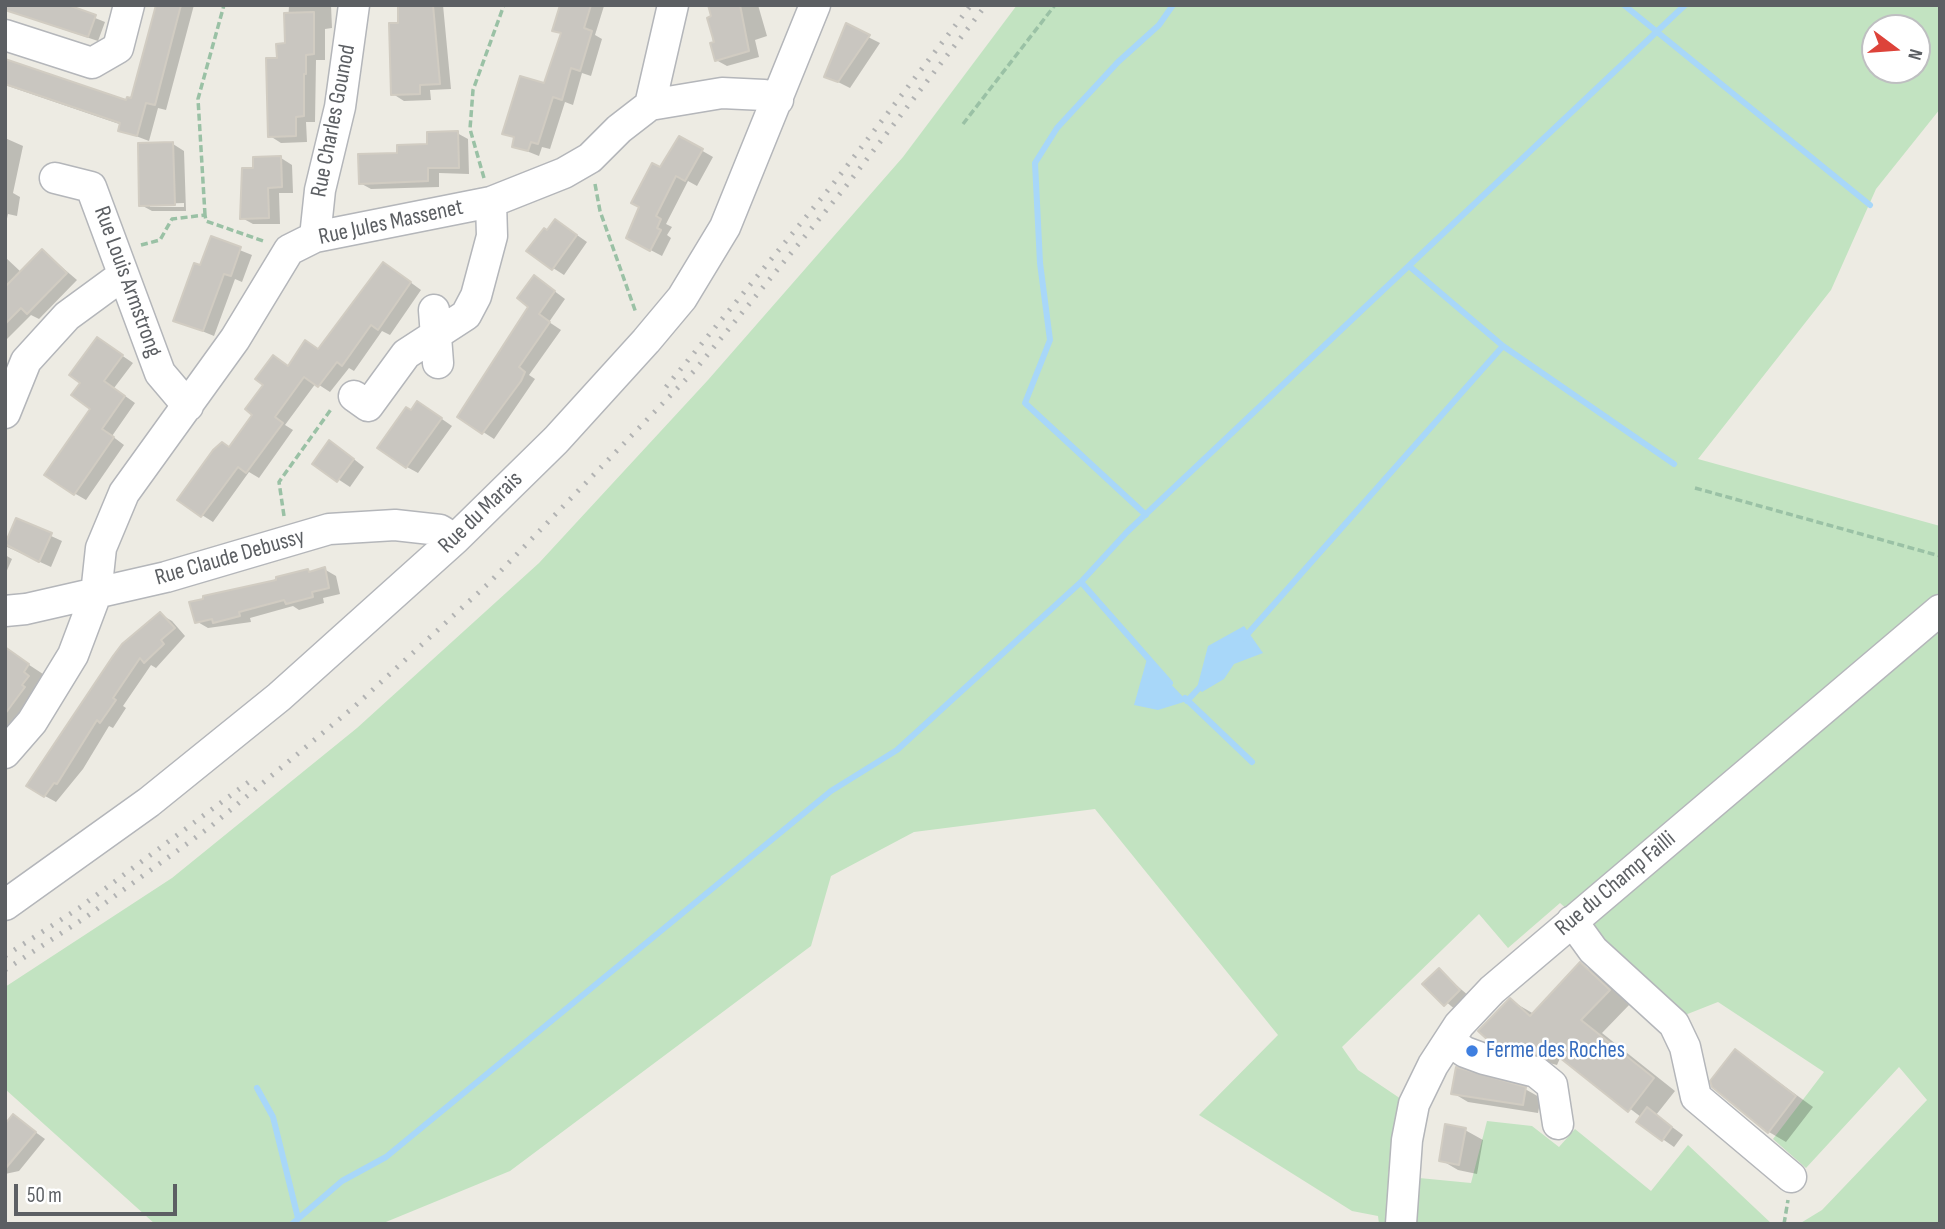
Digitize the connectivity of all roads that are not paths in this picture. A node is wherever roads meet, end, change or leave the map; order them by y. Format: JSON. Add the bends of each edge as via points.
{"nodes":[{"id":1,"x":129,"y":5,"type":"edge"},
{"id":2,"x":354,"y":5,"type":"edge"},
{"id":3,"x":673,"y":5,"type":"edge"},
{"id":4,"x":815,"y":5,"type":"edge"},
{"id":5,"x":5,"y":35,"type":"edge"},
{"id":6,"x":778,"y":100,"type":"junction"},
{"id":7,"x":650,"y":105,"type":"junction"},
{"id":8,"x":55,"y":178,"type":"dead end"},
{"id":9,"x":491,"y":202,"type":"junction"},
{"id":10,"x":302,"y":244,"type":"junction"},
{"id":11,"x":119,"y":263,"type":"junction"},
{"id":12,"x":354,"y":396,"type":"road end"},
{"id":13,"x":188,"y":406,"type":"junction"},
{"id":14,"x":5,"y":413,"type":"edge"},
{"id":15,"x":455,"y":539,"type":"junction"},
{"id":16,"x":96,"y":594,"type":"junction"},
{"id":17,"x":1940,"y":610,"type":"edge"},
{"id":18,"x":5,"y":611,"type":"edge"},
{"id":19,"x":5,"y":753,"type":"edge"},
{"id":20,"x":5,"y":905,"type":"edge"},
{"id":21,"x":1572,"y":922,"type":"junction"},
{"id":22,"x":1449,"y":1041,"type":"junction"},
{"id":23,"x":1558,"y":1124,"type":"dead end"},
{"id":24,"x":1791,"y":1177,"type":"dead end"},
{"id":25,"x":1401,"y":1224,"type":"edge"}],
"edges":[{"from":1,"to":5,"type":"street","via":[[118,48],[92,63]]},
{"from":2,"to":10,"type":"street","name":"Rue Charles Gounod","via":[[340,107]]},
{"from":3,"to":7,"type":"street"},
{"from":4,"to":6,"type":"street","name":"Rue du Marais"},
{"from":6,"to":7,"type":"street","name":"Rue Jules Massenet","via":[[722,93]]},
{"from":6,"to":15,"type":"street","name":"Rue du Marais","via":[[725,227],[682,298],[556,440]]},
{"from":7,"to":9,"type":"street","name":"Rue Jules Massenet","via":[[590,158]]},
{"from":8,"to":11,"type":"street","name":"Rue Louis Armstrong","via":[[91,187]]},
{"from":9,"to":10,"type":"street","name":"Rue Jules Massenet"},
{"from":9,"to":12,"type":"street","via":[[492,236],[476,296],[466,315],[406,354],[368,406]]},
{"from":10,"to":13,"type":"street","name":"Rue Jules Massenet"},
{"from":11,"to":13,"type":"street","name":"Rue Louis Armstrong","via":[[160,373]]},
{"from":11,"to":14,"type":"street","via":[[26,361]]},
{"from":13,"to":16,"type":"street","name":"Rue Jules Massenet","via":[[124,493],[101,548]]},
{"from":15,"to":16,"type":"street","name":"Rue Claude Debussy","via":[[440,530],[395,525],[329,529]]},
{"from":15,"to":20,"type":"street","name":"Rue du Marais","via":[[279,697],[149,802]]},
{"from":16,"to":18,"type":"street","name":"Rue Claude Debussy"},
{"from":16,"to":19,"type":"street","name":"Rue Jules Massenet","via":[[73,655],[32,722]]},
{"from":17,"to":21,"type":"street","name":"Rue du Champ Failli"},
{"from":21,"to":22,"type":"street","name":"Rue du Champ Failli","via":[[1492,990]]},
{"from":21,"to":24,"type":"street","via":[[1593,950],[1674,1024],[1685,1047],[1696,1097]]},
{"from":22,"to":23,"type":"street","via":[[1484,1059],[1536,1072],[1552,1085]]},
{"from":22,"to":25,"type":"street","name":"Rue du Champ Failli","via":[[1414,1104]]}]}
